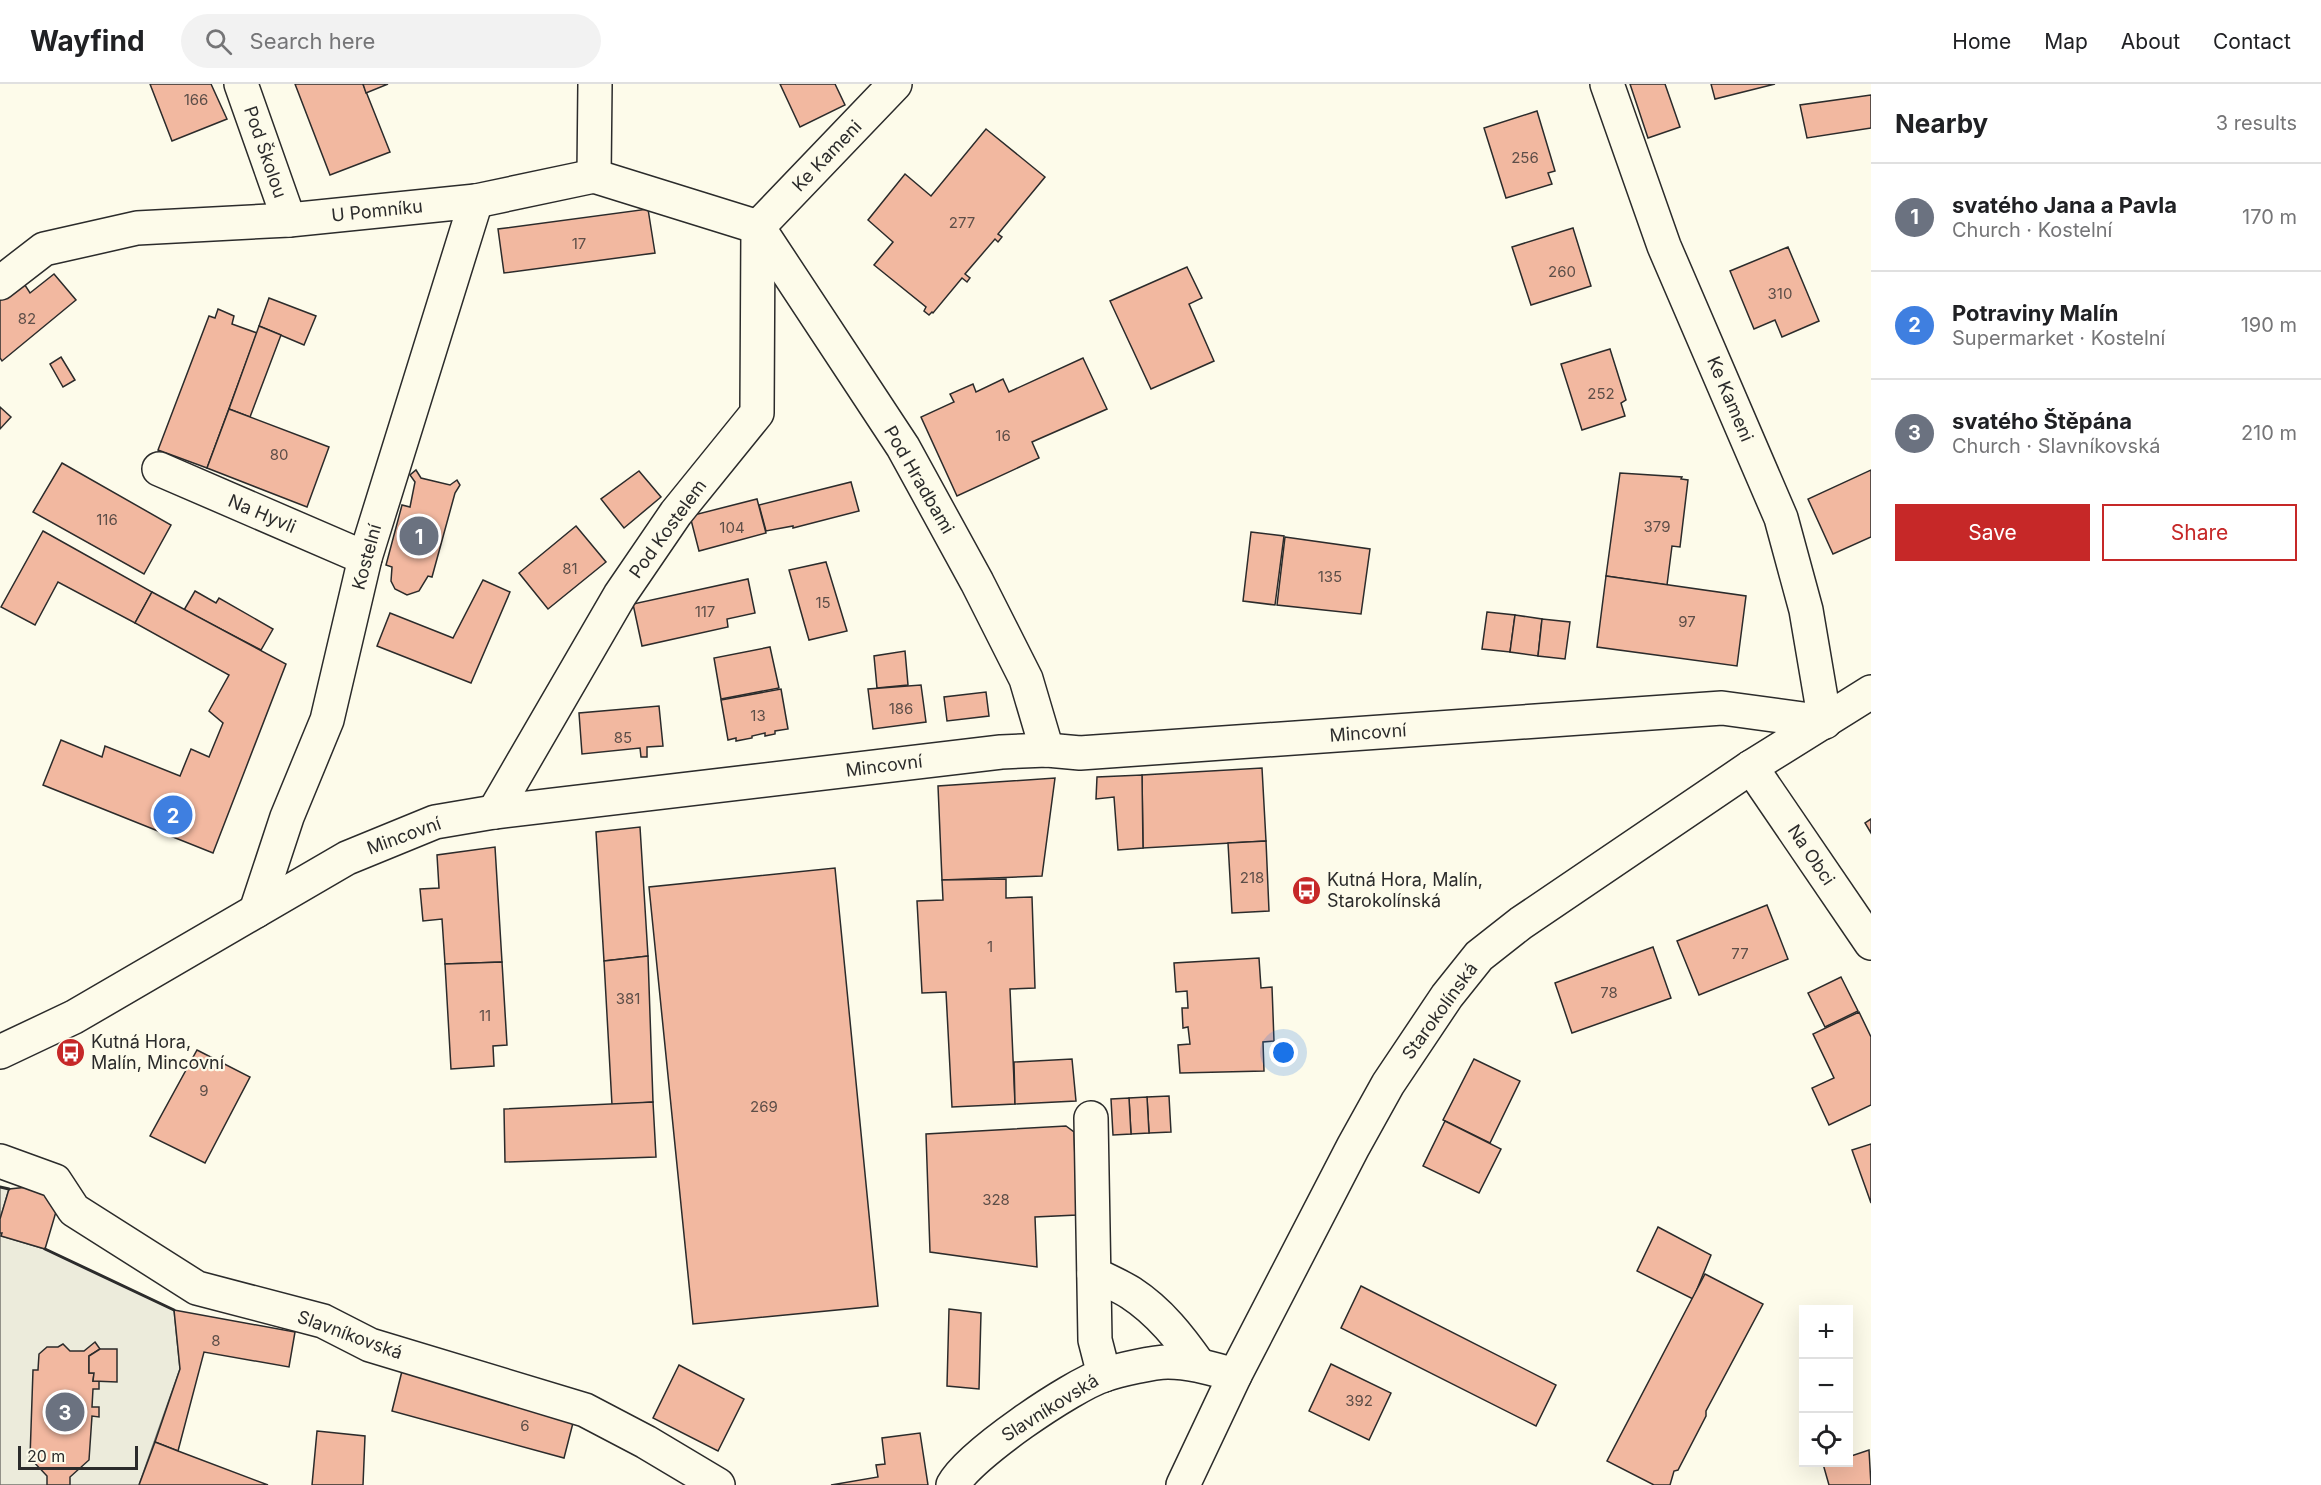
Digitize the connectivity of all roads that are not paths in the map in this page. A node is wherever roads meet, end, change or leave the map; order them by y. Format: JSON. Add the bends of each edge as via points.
{"nodes":[{"id":1,"x":241,"y":84,"type":"edge"},
{"id":2,"x":595,"y":84,"type":"edge"},
{"id":3,"x":895,"y":84,"type":"edge"},
{"id":4,"x":1607,"y":84,"type":"edge"},
{"id":5,"x":594,"y":176,"type":"junction"},
{"id":6,"x":476,"y":201,"type":"junction"},
{"id":7,"x":289,"y":220,"type":"junction"},
{"id":8,"x":758,"y":227,"type":"junction"},
{"id":9,"x":0,"y":283,"type":"edge"},
{"id":10,"x":159,"y":469,"type":"dead end"},
{"id":11,"x":365,"y":558,"type":"junction"},
{"id":12,"x":1871,"y":692,"type":"edge"},
{"id":13,"x":1825,"y":722,"type":"junction"},
{"id":14,"x":1047,"y":750,"type":"junction"},
{"id":15,"x":1752,"y":767,"type":"junction"},
{"id":16,"x":494,"y":812,"type":"junction"},
{"id":17,"x":256,"y":911,"type":"junction"},
{"id":18,"x":1871,"y":943,"type":"edge"},
{"id":19,"x":0,"y":1052,"type":"edge"},
{"id":20,"x":1091,"y":1118,"type":"dead end"},
{"id":21,"x":0,"y":1161,"type":"edge"},
{"id":22,"x":1094,"y":1274,"type":"junction"},
{"id":23,"x":1199,"y":1365,"type":"junction"},
{"id":24,"x":1104,"y":1375,"type":"junction"},
{"id":25,"x":1235,"y":1375,"type":"junction"},
{"id":26,"x":718,"y":1485,"type":"edge"},
{"id":27,"x":953,"y":1485,"type":"edge"},
{"id":28,"x":1183,"y":1485,"type":"edge"}],
"edges":[{"from":1,"to":7,"type":"street","name":"Pod Školou"},
{"from":2,"to":5,"type":"street"},
{"from":3,"to":8,"type":"street","name":"Ke Kameni"},
{"from":4,"to":13,"type":"street","name":"Ke Kameni","via":[[1664,246],[1782,518],[1806,610]]},
{"from":5,"to":6,"type":"street","name":"U Pomníku"},
{"from":5,"to":8,"type":"street","name":"U Pomníku"},
{"from":6,"to":7,"type":"street","name":"U Pomníku"},
{"from":6,"to":11,"type":"street","name":"Kostelní"},
{"from":7,"to":9,"type":"street","name":"U Pomníku","via":[[137,228],[44,249]]},
{"from":8,"to":14,"type":"street","name":"Pod Hradbami","via":[[903,447],[966,561],[1026,679]]},
{"from":8,"to":16,"type":"street","name":"Pod Kostelem","via":[[757,413],[676,513],[620,595]]},
{"from":10,"to":11,"type":"street","name":"Na Hyvli"},
{"from":11,"to":17,"type":"street","name":"Kostelní","via":[[327,720],[287,817]]},
{"from":12,"to":13,"type":"street","name":"Starokolínská"},
{"from":13,"to":14,"type":"street","name":"Mincovní","via":[[1722,708],[1080,753]]},
{"from":13,"to":15,"type":"street","name":"Starokolínská"},
{"from":14,"to":16,"type":"street","name":"Mincovní","via":[[1001,752]]},
{"from":15,"to":18,"type":"street","name":"Na Obci"},
{"from":15,"to":25,"type":"street","name":"Starokolínská","via":[[1521,923],[1479,956],[1388,1084]]},
{"from":16,"to":17,"type":"street","name":"Mincovní","via":[[435,822],[347,858]]},
{"from":17,"to":19,"type":"street","name":"Mincovní","via":[[74,1017]]},
{"from":20,"to":22,"type":"street"},
{"from":21,"to":26,"type":"street","name":"Slavníkovská","via":[[56,1181],[74,1210],[197,1288],[323,1321],[370,1345],[585,1410]]},
{"from":22,"to":23,"type":"street","via":[[1132,1293],[1160,1316]]},
{"from":22,"to":24,"type":"street","via":[[1095,1340]]},
{"from":23,"to":24,"type":"street","name":"Slavníkovská","via":[[1166,1362]]},
{"from":23,"to":25,"type":"street","name":"Slavníkovská"},
{"from":24,"to":27,"type":"street","name":"Slavníkovská","via":[[997,1441]]},
{"from":25,"to":28,"type":"street","name":"Starokolínská"}]}
